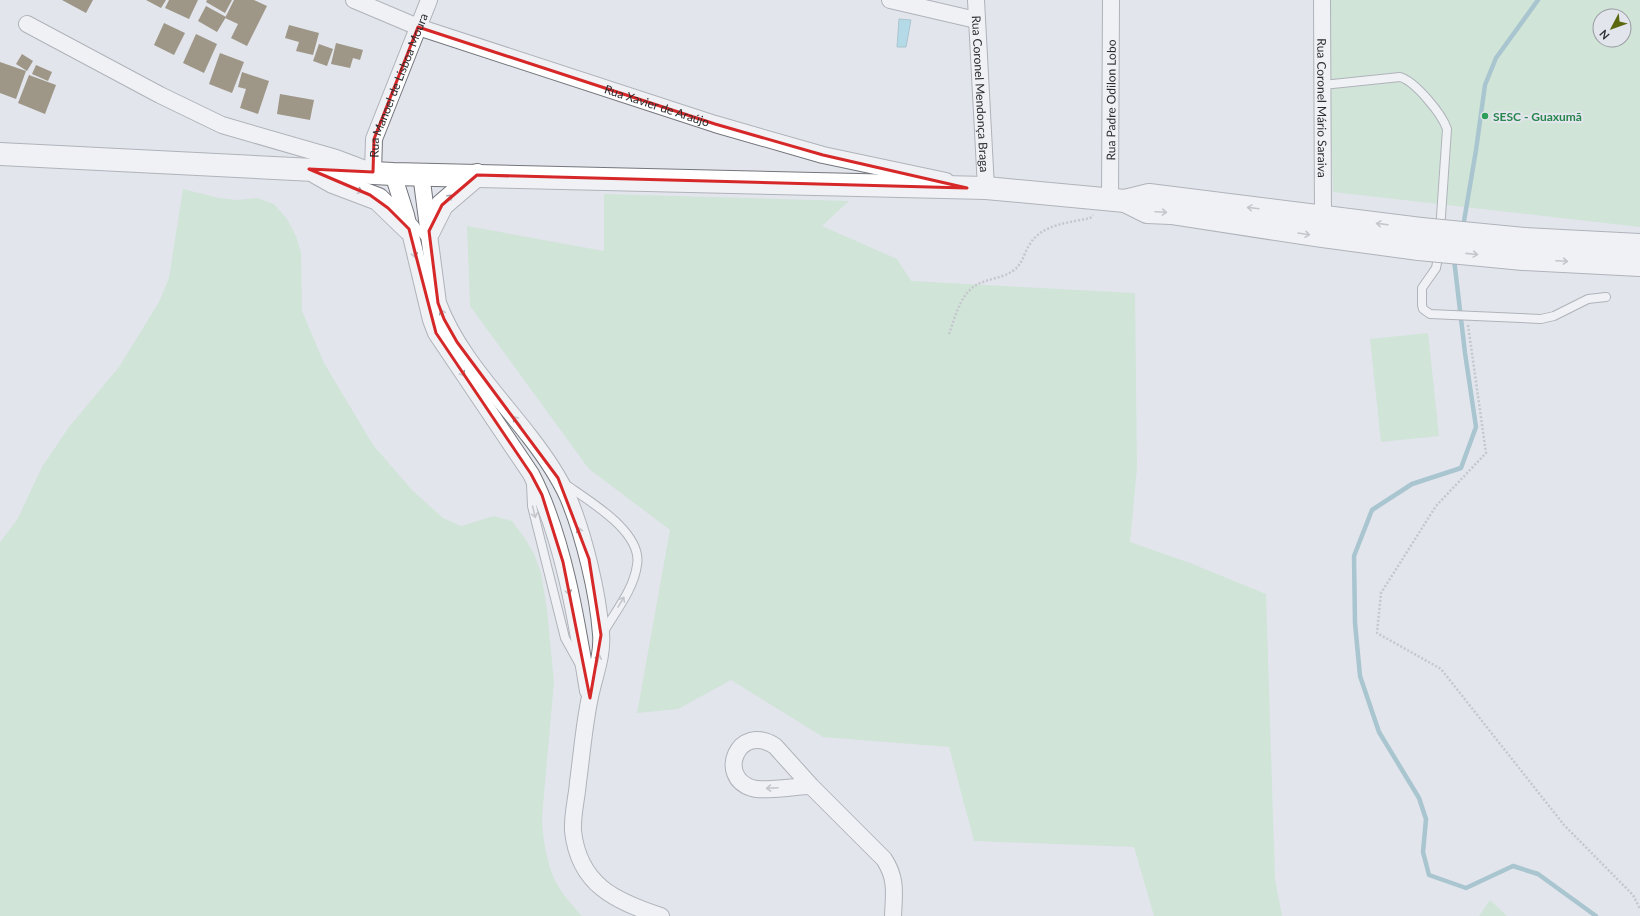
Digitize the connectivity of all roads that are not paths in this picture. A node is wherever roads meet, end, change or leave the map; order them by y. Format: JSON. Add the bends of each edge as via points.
{"nodes":[{"id":1,"x":354,"y":0,"type":"edge"},
{"id":2,"x":429,"y":0,"type":"edge"},
{"id":3,"x":890,"y":0,"type":"edge"},
{"id":4,"x":976,"y":0,"type":"edge"},
{"id":5,"x":1111,"y":0,"type":"edge"},
{"id":6,"x":1322,"y":0,"type":"edge"},
{"id":7,"x":976,"y":20,"type":"junction"},
{"id":8,"x":26,"y":24,"type":"dead end"},
{"id":9,"x":418,"y":26,"type":"junction"},
{"id":10,"x":1322,"y":85,"type":"junction"},
{"id":11,"x":0,"y":154,"type":"edge"},
{"id":12,"x":309,"y":169,"type":"junction"},
{"id":13,"x":383,"y":173,"type":"junction"},
{"id":14,"x":422,"y":174,"type":"junction"},
{"id":15,"x":477,"y":175,"type":"junction"},
{"id":16,"x":977,"y":188,"type":"junction"},
{"id":17,"x":1117,"y":200,"type":"junction"},
{"id":18,"x":1322,"y":216,"type":"junction"},
{"id":19,"x":419,"y":230,"type":"junction"},
{"id":20,"x":1420,"y":239,"type":"junction"},
{"id":21,"x":1640,"y":245,"type":"edge"},
{"id":22,"x":1523,"y":249,"type":"junction"},
{"id":23,"x":1640,"y":265,"type":"edge"},
{"id":24,"x":1606,"y":297,"type":"dead end"},
{"id":25,"x":558,"y":478,"type":"junction"},
{"id":26,"x":601,"y":635,"type":"junction"},
{"id":27,"x":590,"y":698,"type":"junction"},
{"id":28,"x":811,"y":786,"type":"junction"},
{"id":29,"x":661,"y":916,"type":"edge"},
{"id":30,"x":893,"y":916,"type":"edge"}],
"edges":[{"from":1,"to":9,"type":"street","name":"Rua Xavier de Araújo"},
{"from":2,"to":9,"type":"street","name":"Rua Manoel de Lisboa Moura"},
{"from":3,"to":7,"type":"street"},
{"from":4,"to":7,"type":"street","name":"Rua Coronel Mendonça Braga"},
{"from":5,"to":17,"type":"street","name":"Rua Padre Odilon Lobo"},
{"from":6,"to":10,"type":"street","name":"Rua Coronel Mário Saraiva"},
{"from":7,"to":16,"type":"street","name":"Rua Coronel Mendonça Braga"},
{"from":8,"to":13,"type":"street","via":[[222,125]]},
{"from":9,"to":13,"type":"street","name":"Rua Manoel de Lisboa Moura","via":[[374,139]]},
{"from":9,"to":16,"type":"street","name":"Rua Xavier de Araújo","via":[[716,124],[823,155]]},
{"from":10,"to":18,"type":"street","name":"Rua Coronel Mário Saraiva"},
{"from":10,"to":24,"type":"lane","via":[[1406,79],[1432,105],[1445,123],[1447,129],[1438,264],[1422,288],[1422,305],[1426,313],[1541,319],[1554,316],[1588,299]]},
{"from":11,"to":12,"type":"main road"},
{"from":12,"to":13,"type":"main road"},
{"from":12,"to":19,"type":"main road","one_way":true,"via":[[378,199]]},
{"from":13,"to":14,"type":"main road"},
{"from":13,"to":19,"type":"street","name":"Rua Manoel de Lisboa Moura"},
{"from":14,"to":15,"type":"main road"},
{"from":14,"to":19,"type":"street"},
{"from":15,"to":16,"type":"main road"},
{"from":19,"to":15,"type":"main road","one_way":true,"via":[[442,205]]},
{"from":16,"to":17,"type":"main road"},
{"from":18,"to":17,"type":"main road","one_way":true,"via":[[1149,195]]},
{"from":17,"to":20,"type":"main road","one_way":true,"via":[[1147,212],[1171,213],[1320,236]]},
{"from":20,"to":18,"type":"main road","one_way":true},
{"from":25,"to":19,"type":"street","one_way":true,"via":[[457,342],[444,319]]},
{"from":19,"to":27,"type":"street","one_way":true,"via":[[431,320],[436,333],[531,474],[542,495],[563,562]]},
{"from":20,"to":22,"type":"main road","bridge":true},
{"from":21,"to":22,"type":"main road"},
{"from":22,"to":23,"type":"main road","one_way":true},
{"from":26,"to":25,"type":"street","one_way":true,"via":[[589,559],[568,498]]},
{"from":26,"to":25,"type":"lane","one_way":true,"via":[[634,576],[638,564],[636,548],[629,535],[612,519]]},
{"from":27,"to":26,"type":"street","one_way":true,"via":[[600,655]]},
{"from":27,"to":29,"type":"street","via":[[573,830],[579,855],[591,878],[610,896]]},
{"from":28,"to":28,"type":"street","one_way":true,"via":[[754,789],[740,780],[735,773],[735,757],[744,743],[760,739],[768,741]]},
{"from":28,"to":30,"type":"street","via":[[887,864],[894,882]]}]}
